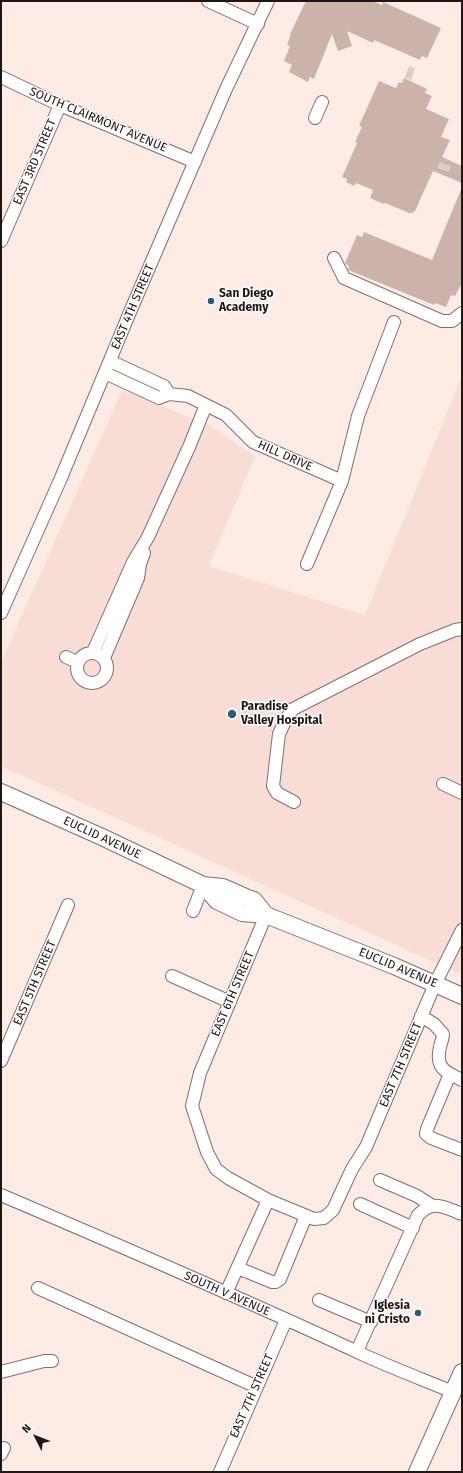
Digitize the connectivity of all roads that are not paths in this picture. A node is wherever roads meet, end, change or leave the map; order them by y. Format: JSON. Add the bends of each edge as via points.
{"nodes":[{"id":1,"x":208,"y":1,"type":"edge"},
{"id":2,"x":268,"y":1,"type":"edge"},
{"id":3,"x":258,"y":24,"type":"junction"},
{"id":4,"x":1,"y":77,"type":"edge"},
{"id":5,"x":322,"y":102,"type":"dead end"},
{"id":6,"x":60,"y":105,"type":"junction"},
{"id":7,"x":315,"y":118,"type":"dead end"},
{"id":8,"x":195,"y":162,"type":"junction"},
{"id":9,"x":1,"y":241,"type":"edge"},
{"id":10,"x":334,"y":258,"type":"dead end"},
{"id":11,"x":462,"y":313,"type":"edge"},
{"id":12,"x":394,"y":322,"type":"dead end"},
{"id":13,"x":110,"y":361,"type":"junction"},
{"id":14,"x":105,"y":373,"type":"junction"},
{"id":15,"x":169,"y":394,"type":"junction"},
{"id":16,"x":206,"y":405,"type":"junction"},
{"id":17,"x":342,"y":481,"type":"junction"},
{"id":18,"x":148,"y":537,"type":"junction"},
{"id":19,"x":307,"y":564,"type":"dead end"},
{"id":20,"x":1,"y":614,"type":"edge"},
{"id":21,"x":462,"y":629,"type":"edge"},
{"id":22,"x":93,"y":652,"type":"junction"},
{"id":23,"x":66,"y":657,"type":"dead end"},
{"id":24,"x":104,"y":658,"type":"junction"},
{"id":25,"x":77,"y":662,"type":"junction"},
{"id":26,"x":443,"y":784,"type":"dead end"},
{"id":27,"x":1,"y":792,"type":"edge"},
{"id":28,"x":462,"y":793,"type":"edge"},
{"id":29,"x":294,"y":802,"type":"dead end"},
{"id":30,"x":203,"y":885,"type":"junction"},
{"id":31,"x":68,"y":905,"type":"dead end"},
{"id":32,"x":192,"y":912,"type":"dead end"},
{"id":33,"x":266,"y":916,"type":"junction"},
{"id":34,"x":462,"y":930,"type":"edge"},
{"id":35,"x":172,"y":976,"type":"dead end"},
{"id":36,"x":435,"y":984,"type":"junction"},
{"id":37,"x":462,"y":996,"type":"edge"},
{"id":38,"x":230,"y":1002,"type":"junction"},
{"id":39,"x":421,"y":1016,"type":"junction"},
{"id":40,"x":1,"y":1061,"type":"edge"},
{"id":41,"x":450,"y":1074,"type":"junction"},
{"id":42,"x":462,"y":1080,"type":"edge"},
{"id":43,"x":462,"y":1150,"type":"edge"},
{"id":44,"x":380,"y":1180,"type":"dead end"},
{"id":45,"x":1,"y":1195,"type":"edge"},
{"id":46,"x":268,"y":1200,"type":"junction"},
{"id":47,"x":360,"y":1204,"type":"dead end"},
{"id":48,"x":431,"y":1206,"type":"junction"},
{"id":49,"x":462,"y":1214,"type":"edge"},
{"id":50,"x":306,"y":1216,"type":"junction"},
{"id":51,"x":412,"y":1228,"type":"junction"},
{"id":52,"x":238,"y":1268,"type":"junction"},
{"id":53,"x":38,"y":1288,"type":"dead end"},
{"id":54,"x":226,"y":1293,"type":"junction"},
{"id":55,"x":319,"y":1300,"type":"dead end"},
{"id":56,"x":286,"y":1320,"type":"junction"},
{"id":57,"x":371,"y":1322,"type":"junction"},
{"id":58,"x":356,"y":1351,"type":"junction"},
{"id":59,"x":52,"y":1361,"type":"dead end"},
{"id":60,"x":1,"y":1372,"type":"edge"},
{"id":61,"x":462,"y":1372,"type":"edge"},
{"id":62,"x":257,"y":1387,"type":"junction"},
{"id":63,"x":453,"y":1392,"type":"junction"},
{"id":64,"x":220,"y":1472,"type":"edge"},
{"id":65,"x":417,"y":1472,"type":"edge"}],
"edges":[{"from":1,"to":3,"type":"street"},
{"from":2,"to":3,"type":"street","name":"EAST 4TH STREET"},
{"from":3,"to":8,"type":"street","name":"EAST 4TH STREET"},
{"from":4,"to":6,"type":"street","name":"SOUTH CLAIRMONT AVENUE"},
{"from":5,"to":7,"type":"street"},
{"from":6,"to":8,"type":"street","name":"SOUTH CLAIRMONT AVENUE"},
{"from":6,"to":9,"type":"street","name":"EAST 3RD STREET"},
{"from":8,"to":13,"type":"street","name":"EAST 4TH STREET"},
{"from":10,"to":11,"type":"street","via":[[344,278],[442,321],[452,321]]},
{"from":12,"to":17,"type":"street","via":[[358,416]]},
{"from":13,"to":14,"type":"street","name":"EAST 4TH STREET"},
{"from":13,"to":15,"type":"street","via":[[164,386]]},
{"from":14,"to":15,"type":"street","name":"HILL DRIVE","via":[[159,398]]},
{"from":14,"to":20,"type":"street","name":"EAST 4TH STREET"},
{"from":15,"to":16,"type":"street","name":"HILL DRIVE","via":[[188,396]]},
{"from":16,"to":17,"type":"street","name":"HILL DRIVE","via":[[226,415],[253,442]]},
{"from":16,"to":18,"type":"street"},
{"from":17,"to":19,"type":"street"},
{"from":18,"to":22,"type":"street","via":[[133,562]]},
{"from":18,"to":24,"type":"street","via":[[138,578]]},
{"from":21,"to":29,"type":"street","via":[[420,644],[293,709],[280,734],[273,786],[277,793]]},
{"from":22,"to":24,"type":"street"},
{"from":22,"to":25,"type":"street","via":[[83,655]]},
{"from":23,"to":25,"type":"street"},
{"from":24,"to":25,"type":"street","via":[[107,671],[97,682],[82,680],[77,671]]},
{"from":26,"to":28,"type":"street"},
{"from":27,"to":30,"type":"main road","name":"EUCLID AVENUE"},
{"from":30,"to":32,"type":"street"},
{"from":30,"to":33,"type":"main road","name":"EUCLID AVENUE","via":[[223,887],[254,900]]},
{"from":31,"to":40,"type":"street","name":"EAST 5TH STREET"},
{"from":33,"to":36,"type":"main road","name":"EUCLID AVENUE"},
{"from":33,"to":38,"type":"street","name":"EAST 6TH STREET"},
{"from":34,"to":36,"type":"street","name":"EAST 7TH STREET"},
{"from":35,"to":38,"type":"street"},
{"from":36,"to":37,"type":"main road","name":"EUCLID AVENUE"},
{"from":36,"to":39,"type":"street","name":"EAST 7TH STREET"},
{"from":38,"to":46,"type":"street","name":"EAST 6TH STREET","via":[[200,1073],[192,1106],[207,1152],[216,1169]]},
{"from":39,"to":41,"type":"street","via":[[434,1024],[443,1034],[439,1061]]},
{"from":39,"to":50,"type":"street","name":"EAST 7TH STREET","via":[[366,1147],[352,1168],[333,1210],[324,1218],[314,1219]]},
{"from":41,"to":42,"type":"street"},
{"from":41,"to":43,"type":"street","via":[[426,1134]]},
{"from":44,"to":48,"type":"street","via":[[417,1196]]},
{"from":45,"to":54,"type":"street","name":"SOUTH V AVENUE"},
{"from":46,"to":50,"type":"street","name":"EAST 7TH STREET"},
{"from":46,"to":52,"type":"street"},
{"from":47,"to":51,"type":"street"},
{"from":48,"to":49,"type":"street"},
{"from":48,"to":51,"type":"street","via":[[418,1215]]},
{"from":50,"to":52,"type":"street","via":[[276,1282]]},
{"from":51,"to":57,"type":"street"},
{"from":52,"to":54,"type":"street"},
{"from":53,"to":62,"type":"street"},
{"from":54,"to":56,"type":"street","name":"SOUTH V AVENUE"},
{"from":55,"to":57,"type":"street"},
{"from":56,"to":58,"type":"street","name":"SOUTH V AVENUE"},
{"from":56,"to":62,"type":"street","name":"EAST 7TH STREET"},
{"from":57,"to":58,"type":"street"},
{"from":58,"to":63,"type":"street","name":"SOUTH V AVENUE"},
{"from":59,"to":60,"type":"street"},
{"from":61,"to":63,"type":"main road"},
{"from":62,"to":64,"type":"street","name":"EAST 7TH STREET"},
{"from":63,"to":65,"type":"main road"}]}
